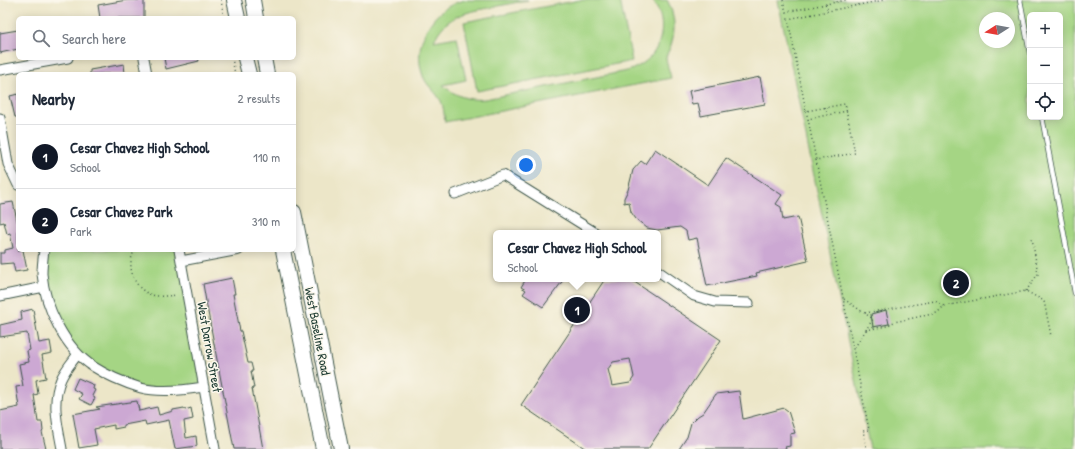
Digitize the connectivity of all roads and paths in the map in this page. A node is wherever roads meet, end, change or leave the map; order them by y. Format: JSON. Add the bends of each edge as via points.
{"nodes":[{"id":1,"x":221,"y":0,"type":"edge"},
{"id":2,"x":234,"y":0,"type":"edge"},
{"id":3,"x":253,"y":0,"type":"edge"},
{"id":4,"x":783,"y":0,"type":"edge"},
{"id":5,"x":846,"y":0,"type":"edge"},
{"id":6,"x":884,"y":0,"type":"edge"},
{"id":7,"x":1020,"y":0,"type":"edge"},
{"id":8,"x":826,"y":4,"type":"junction"},
{"id":9,"x":828,"y":11,"type":"junction"},
{"id":10,"x":224,"y":16,"type":"edge"},
{"id":11,"x":238,"y":16,"type":"edge"},
{"id":12,"x":256,"y":16,"type":"edge"},
{"id":13,"x":1029,"y":48,"type":"edge"},
{"id":14,"x":57,"y":60,"type":"edge"},
{"id":15,"x":144,"y":60,"type":"edge"},
{"id":16,"x":232,"y":60,"type":"edge"},
{"id":17,"x":245,"y":60,"type":"edge"},
{"id":18,"x":264,"y":60,"type":"edge"},
{"id":19,"x":0,"y":70,"type":"edge"},
{"id":20,"x":147,"y":72,"type":"edge"},
{"id":21,"x":235,"y":72,"type":"edge"},
{"id":22,"x":248,"y":72,"type":"edge"},
{"id":23,"x":267,"y":72,"type":"edge"},
{"id":24,"x":825,"y":107,"type":"junction"},
{"id":25,"x":806,"y":111,"type":"junction"},
{"id":26,"x":847,"y":112,"type":"junction"},
{"id":27,"x":827,"y":115,"type":"junction"},
{"id":28,"x":0,"y":118,"type":"edge"},
{"id":29,"x":808,"y":119,"type":"junction"},
{"id":30,"x":1043,"y":120,"type":"edge"},
{"id":31,"x":816,"y":160,"type":"junction"},
{"id":32,"x":16,"y":181,"type":"edge"},
{"id":33,"x":455,"y":194,"type":"dead end"},
{"id":34,"x":296,"y":222,"type":"edge"},
{"id":35,"x":591,"y":230,"type":"edge"},
{"id":36,"x":1032,"y":238,"type":"dead end"},
{"id":37,"x":44,"y":252,"type":"edge"},
{"id":38,"x":134,"y":252,"type":"edge"},
{"id":39,"x":179,"y":252,"type":"edge"},
{"id":40,"x":228,"y":252,"type":"edge"},
{"id":41,"x":283,"y":252,"type":"edge"},
{"id":42,"x":181,"y":261,"type":"junction"},
{"id":43,"x":661,"y":273,"type":"edge"},
{"id":44,"x":44,"y":288,"type":"junction"},
{"id":45,"x":1026,"y":290,"type":"junction"},
{"id":46,"x":187,"y":293,"type":"junction"},
{"id":47,"x":1075,"y":293,"type":"edge"},
{"id":48,"x":0,"y":296,"type":"edge"},
{"id":49,"x":843,"y":299,"type":"junction"},
{"id":50,"x":749,"y":303,"type":"dead end"},
{"id":51,"x":944,"y":306,"type":"junction"},
{"id":52,"x":865,"y":314,"type":"junction"},
{"id":53,"x":866,"y":330,"type":"junction"},
{"id":54,"x":1051,"y":336,"type":"dead end"},
{"id":55,"x":853,"y":350,"type":"junction"},
{"id":56,"x":78,"y":354,"type":"junction"},
{"id":57,"x":204,"y":387,"type":"junction"},
{"id":58,"x":62,"y":449,"type":"edge"},
{"id":59,"x":214,"y":449,"type":"edge"},
{"id":60,"x":323,"y":449,"type":"edge"},
{"id":61,"x":341,"y":449,"type":"edge"},
{"id":62,"x":867,"y":449,"type":"edge"}],
"edges":[{"from":1,"to":10,"type":"path"},
{"from":2,"to":11,"type":"main road"},
{"from":3,"to":12,"type":"main road"},
{"from":4,"to":8,"type":"path","via":[[786,12]]},
{"from":5,"to":8,"type":"path"},
{"from":6,"to":9,"type":"path"},
{"from":7,"to":13,"type":"lane"},
{"from":8,"to":9,"type":"path"},
{"from":9,"to":25,"type":"path","via":[[788,19]]},
{"from":14,"to":19,"type":"street"},
{"from":15,"to":20,"type":"street"},
{"from":16,"to":21,"type":"path"},
{"from":17,"to":22,"type":"main road"},
{"from":18,"to":23,"type":"main road"},
{"from":24,"to":25,"type":"path"},
{"from":24,"to":26,"type":"path","via":[[845,104]]},
{"from":24,"to":27,"type":"path"},
{"from":25,"to":29,"type":"path"},
{"from":26,"to":27,"type":"path"},
{"from":26,"to":31,"type":"path","via":[[855,153]]},
{"from":27,"to":29,"type":"path"},
{"from":28,"to":32,"type":"street","via":[[8,164]]},
{"from":29,"to":31,"type":"path"},
{"from":30,"to":47,"type":"lane"},
{"from":31,"to":49,"type":"path"},
{"from":33,"to":35,"type":"street","via":[[503,175]]},
{"from":34,"to":61,"type":"main road","name":"West Baseline Road"},
{"from":36,"to":45,"type":"path","via":[[1038,274]]},
{"from":37,"to":44,"type":"street"},
{"from":38,"to":46,"type":"path","via":[[131,256],[131,270],[142,290],[165,297]]},
{"from":39,"to":42,"type":"street","name":"West Darrow Street"},
{"from":40,"to":42,"type":"street"},
{"from":41,"to":60,"type":"main road","name":"West Baseline Road"},
{"from":42,"to":46,"type":"street","name":"West Darrow Street"},
{"from":43,"to":50,"type":"street","via":[[694,296],[715,302]]},
{"from":44,"to":48,"type":"street"},
{"from":44,"to":56,"type":"street","via":[[52,314],[63,335]]},
{"from":45,"to":51,"type":"path"},
{"from":45,"to":54,"type":"path","via":[[1044,301]]},
{"from":46,"to":57,"type":"street","name":"West Darrow Street"},
{"from":49,"to":52,"type":"path"},
{"from":49,"to":55,"type":"path"},
{"from":51,"to":52,"type":"path","via":[[934,301]]},
{"from":51,"to":53,"type":"path","via":[[937,313]]},
{"from":52,"to":53,"type":"path","via":[[873,319]]},
{"from":53,"to":55,"type":"path"},
{"from":55,"to":62,"type":"path","via":[[869,430],[863,431]]},
{"from":56,"to":57,"type":"street","via":[[93,367],[142,388],[176,391]]},
{"from":56,"to":58,"type":"street","via":[[64,374],[57,390],[56,413]]},
{"from":57,"to":59,"type":"street","name":"West Darrow Street"}]}
